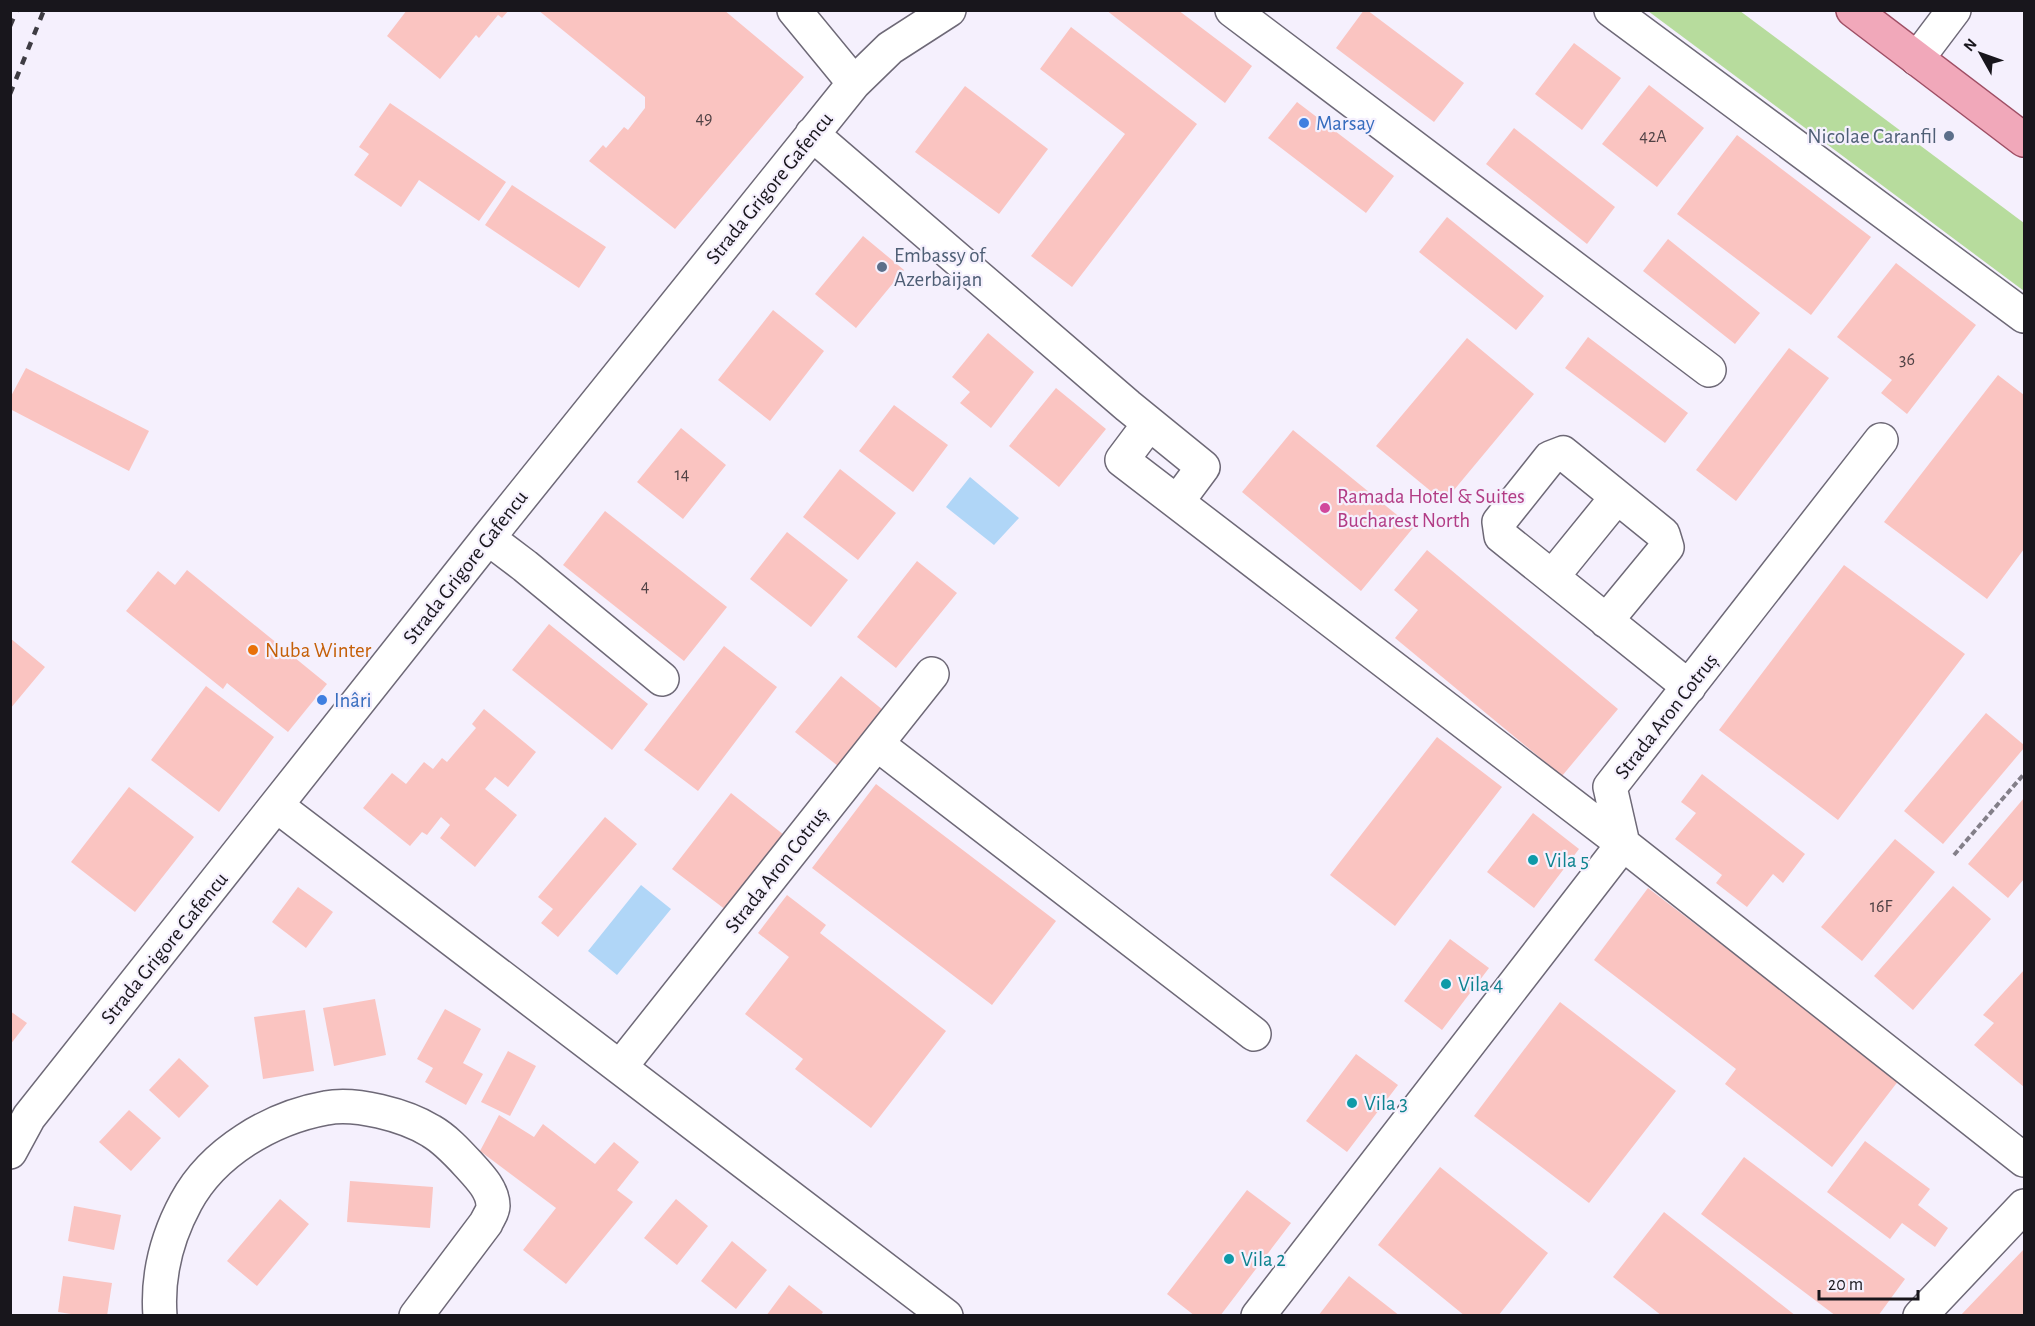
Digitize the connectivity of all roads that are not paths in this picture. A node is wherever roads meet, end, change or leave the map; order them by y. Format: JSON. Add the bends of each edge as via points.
{"nodes":[{"id":1,"x":794,"y":10,"type":"edge"},
{"id":2,"x":949,"y":10,"type":"edge"},
{"id":3,"x":1232,"y":10,"type":"edge"},
{"id":4,"x":1611,"y":10,"type":"edge"},
{"id":5,"x":1853,"y":10,"type":"edge"},
{"id":6,"x":1953,"y":10,"type":"edge"},
{"id":7,"x":1917,"y":59,"type":"junction"},
{"id":8,"x":854,"y":83,"type":"junction"},
{"id":9,"x":812,"y":134,"type":"junction"},
{"id":10,"x":2025,"y":140,"type":"edge"},
{"id":11,"x":2025,"y":316,"type":"edge"},
{"id":12,"x":1709,"y":370,"type":"dead end"},
{"id":13,"x":1149,"y":424,"type":"junction"},
{"id":14,"x":1881,"y":440,"type":"dead end"},
{"id":15,"x":1617,"y":497,"type":"junction"},
{"id":16,"x":1177,"y":502,"type":"junction"},
{"id":17,"x":488,"y":538,"type":"junction"},
{"id":18,"x":1551,"y":577,"type":"junction"},
{"id":19,"x":1606,"y":621,"type":"junction"},
{"id":20,"x":932,"y":674,"type":"dead end"},
{"id":21,"x":662,"y":680,"type":"dead end"},
{"id":22,"x":1689,"y":687,"type":"junction"},
{"id":23,"x":877,"y":744,"type":"junction"},
{"id":24,"x":277,"y":806,"type":"junction"},
{"id":25,"x":1623,"y":844,"type":"junction"},
{"id":26,"x":1254,"y":1034,"type":"dead end"},
{"id":27,"x":621,"y":1066,"type":"junction"},
{"id":28,"x":10,"y":1152,"type":"edge"},
{"id":29,"x":2025,"y":1160,"type":"edge"},
{"id":30,"x":2025,"y":1206,"type":"edge"},
{"id":31,"x":160,"y":1316,"type":"edge"},
{"id":32,"x":416,"y":1316,"type":"edge"},
{"id":33,"x":946,"y":1316,"type":"edge"},
{"id":34,"x":1258,"y":1316,"type":"edge"},
{"id":35,"x":1920,"y":1316,"type":"edge"}],
"edges":[{"from":1,"to":8,"type":"street"},
{"from":2,"to":8,"type":"street","name":"Strada Grigore Gafencu","via":[[890,48]]},
{"from":3,"to":12,"type":"street"},
{"from":4,"to":11,"type":"street"},
{"from":5,"to":7,"type":"main road"},
{"from":6,"to":7,"type":"street"},
{"from":7,"to":10,"type":"main road"},
{"from":8,"to":9,"type":"street","name":"Strada Grigore Gafencu"},
{"from":9,"to":13,"type":"street"},
{"from":9,"to":17,"type":"street","name":"Strada Grigore Gafencu"},
{"from":13,"to":16,"type":"street","via":[[1203,467]]},
{"from":13,"to":16,"type":"street","via":[[1117,469]]},
{"from":14,"to":22,"type":"street","name":"Strada Aron Cotruș"},
{"from":15,"to":18,"type":"street"},
{"from":15,"to":18,"type":"street","via":[[1563,453],[1543,467],[1499,522],[1501,536]]},
{"from":15,"to":19,"type":"street","via":[[1663,534],[1667,547]]},
{"from":16,"to":25,"type":"street"},
{"from":17,"to":21,"type":"street"},
{"from":17,"to":24,"type":"street","name":"Strada Grigore Gafencu"},
{"from":18,"to":19,"type":"street"},
{"from":19,"to":22,"type":"street"},
{"from":20,"to":23,"type":"street","name":"Strada Aron Cotruș"},
{"from":22,"to":25,"type":"street","name":"Strada Aron Cotruș","via":[[1610,787]]},
{"from":23,"to":26,"type":"street"},
{"from":23,"to":27,"type":"street","name":"Strada Aron Cotruș"},
{"from":24,"to":27,"type":"street"},
{"from":24,"to":28,"type":"street","name":"Strada Grigore Gafencu","via":[[29,1117]]},
{"from":25,"to":29,"type":"street"},
{"from":25,"to":34,"type":"street"},
{"from":27,"to":33,"type":"street"},
{"from":30,"to":35,"type":"street"},
{"from":31,"to":32,"type":"street","via":[[158,1290],[168,1240],[186,1200],[212,1166],[248,1138],[285,1119],[328,1107],[399,1116],[432,1131],[457,1152],[490,1192],[493,1208],[486,1223]]}]}
